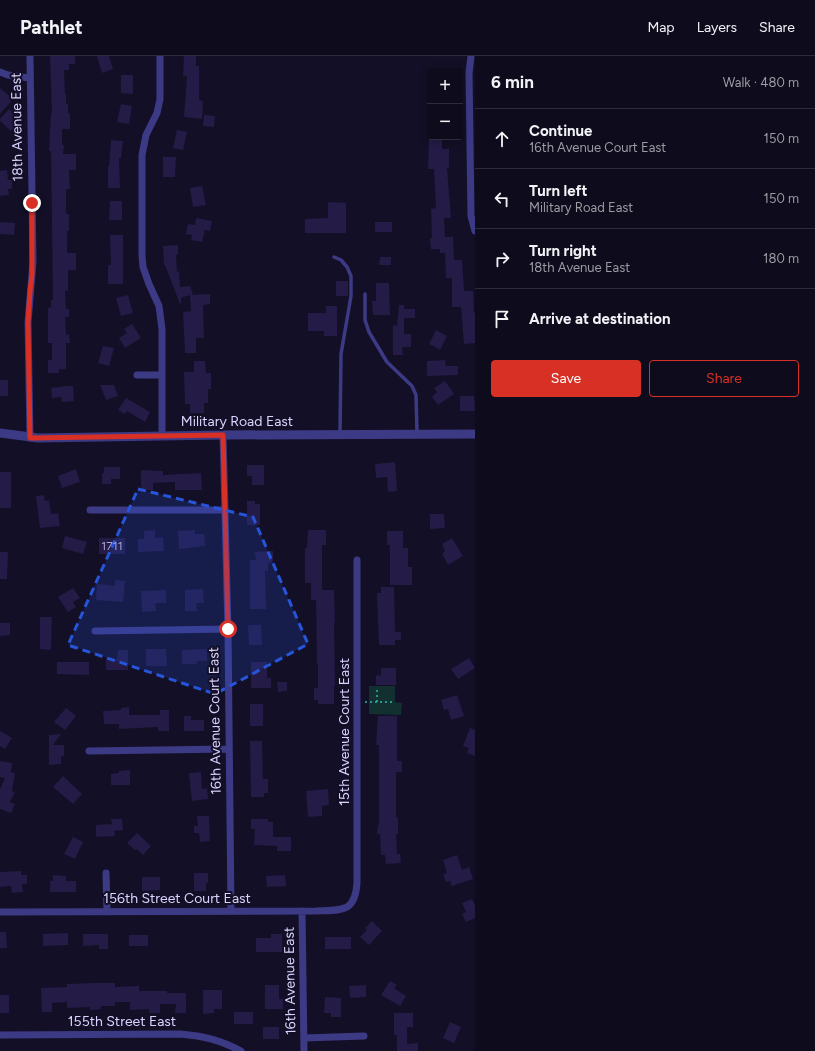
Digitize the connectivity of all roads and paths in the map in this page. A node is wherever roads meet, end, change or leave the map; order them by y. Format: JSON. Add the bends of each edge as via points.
{"nodes":[{"id":1,"x":30,"y":56,"type":"edge"},
{"id":2,"x":160,"y":56,"type":"edge"},
{"id":3,"x":471,"y":56,"type":"edge"},
{"id":4,"x":0,"y":72,"type":"edge"},
{"id":5,"x":29,"y":78,"type":"junction"},
{"id":6,"x":475,"y":231,"type":"edge"},
{"id":7,"x":334,"y":257,"type":"dead end"},
{"id":8,"x":365,"y":294,"type":"dead end"},
{"id":9,"x":137,"y":375,"type":"dead end"},
{"id":10,"x":162,"y":375,"type":"junction"},
{"id":11,"x":0,"y":433,"type":"edge"},
{"id":12,"x":417,"y":434,"type":"junction"},
{"id":13,"x":475,"y":434,"type":"edge"},
{"id":14,"x":223,"y":435,"type":"junction"},
{"id":15,"x":340,"y":435,"type":"junction"},
{"id":16,"x":162,"y":436,"type":"junction"},
{"id":17,"x":30,"y":438,"type":"junction"},
{"id":18,"x":90,"y":510,"type":"dead end"},
{"id":19,"x":224,"y":510,"type":"junction"},
{"id":20,"x":357,"y":560,"type":"dead end"},
{"id":21,"x":228,"y":629,"type":"junction"},
{"id":22,"x":95,"y":631,"type":"dead end"},
{"id":23,"x":377,"y":687,"type":"dead end"},
{"id":24,"x":357,"y":702,"type":"junction"},
{"id":25,"x":377,"y":702,"type":"junction"},
{"id":26,"x":394,"y":702,"type":"dead end"},
{"id":27,"x":228,"y":748,"type":"junction"},
{"id":28,"x":89,"y":751,"type":"dead end"},
{"id":29,"x":106,"y":873,"type":"dead end"},
{"id":30,"x":353,"y":904,"type":"joint"},
{"id":31,"x":231,"y":911,"type":"junction"},
{"id":32,"x":302,"y":911,"type":"junction"},
{"id":33,"x":0,"y":912,"type":"edge"},
{"id":34,"x":107,"y":912,"type":"junction"},
{"id":35,"x":0,"y":1034,"type":"edge"},
{"id":36,"x":364,"y":1036,"type":"dead end"},
{"id":37,"x":304,"y":1038,"type":"junction"},
{"id":38,"x":241,"y":1051,"type":"edge"},
{"id":39,"x":304,"y":1051,"type":"edge"}],
"edges":[{"from":1,"to":5,"type":"street","name":"18th Avenue East"},
{"from":2,"to":10,"type":"street","via":[[160,99],[157,113],[146,135],[142,155],[142,256],[149,284],[159,306]]},
{"from":3,"to":6,"type":"street","via":[[471,216]]},
{"from":4,"to":5,"type":"street","via":[[8,76]]},
{"from":5,"to":17,"type":"street","name":"18th Avenue East","via":[[33,262],[28,322]]},
{"from":7,"to":15,"type":"lane","via":[[347,267],[351,276],[351,296],[341,354]]},
{"from":8,"to":12,"type":"lane","via":[[365,320],[369,332],[387,362],[412,386],[416,395]]},
{"from":9,"to":10,"type":"street"},
{"from":10,"to":16,"type":"street"},
{"from":11,"to":17,"type":"street","name":"Military Road East"},
{"from":12,"to":13,"type":"street","name":"Military Road East"},
{"from":12,"to":15,"type":"street","name":"Military Road East"},
{"from":14,"to":15,"type":"street","name":"Military Road East"},
{"from":14,"to":16,"type":"street","name":"Military Road East"},
{"from":14,"to":19,"type":"street","name":"16th Avenue Court East"},
{"from":16,"to":17,"type":"street","name":"Military Road East"},
{"from":18,"to":19,"type":"street"},
{"from":19,"to":21,"type":"street","name":"16th Avenue Court East"},
{"from":20,"to":24,"type":"street","name":"15th Avenue Court East"},
{"from":21,"to":22,"type":"street"},
{"from":21,"to":27,"type":"street","name":"16th Avenue Court East"},
{"from":23,"to":25,"type":"path"},
{"from":24,"to":25,"type":"path"},
{"from":24,"to":30,"type":"street","name":"15th Avenue Court East","via":[[357,883]]},
{"from":25,"to":26,"type":"path"},
{"from":27,"to":28,"type":"street"},
{"from":27,"to":31,"type":"street","name":"16th Avenue Court East"},
{"from":29,"to":34,"type":"street"},
{"from":30,"to":32,"type":"street","name":"156th Street Court East","via":[[332,910]]},
{"from":31,"to":32,"type":"street","name":"156th Street Court East"},
{"from":31,"to":34,"type":"street","name":"156th Street Court East"},
{"from":32,"to":37,"type":"street","name":"16th Avenue East"},
{"from":33,"to":34,"type":"street","name":"156th Street Court East"},
{"from":35,"to":38,"type":"street","name":"155th Street East","via":[[180,1034],[208,1037]]},
{"from":36,"to":37,"type":"street"},
{"from":37,"to":39,"type":"street","name":"16th Avenue East"}]}
